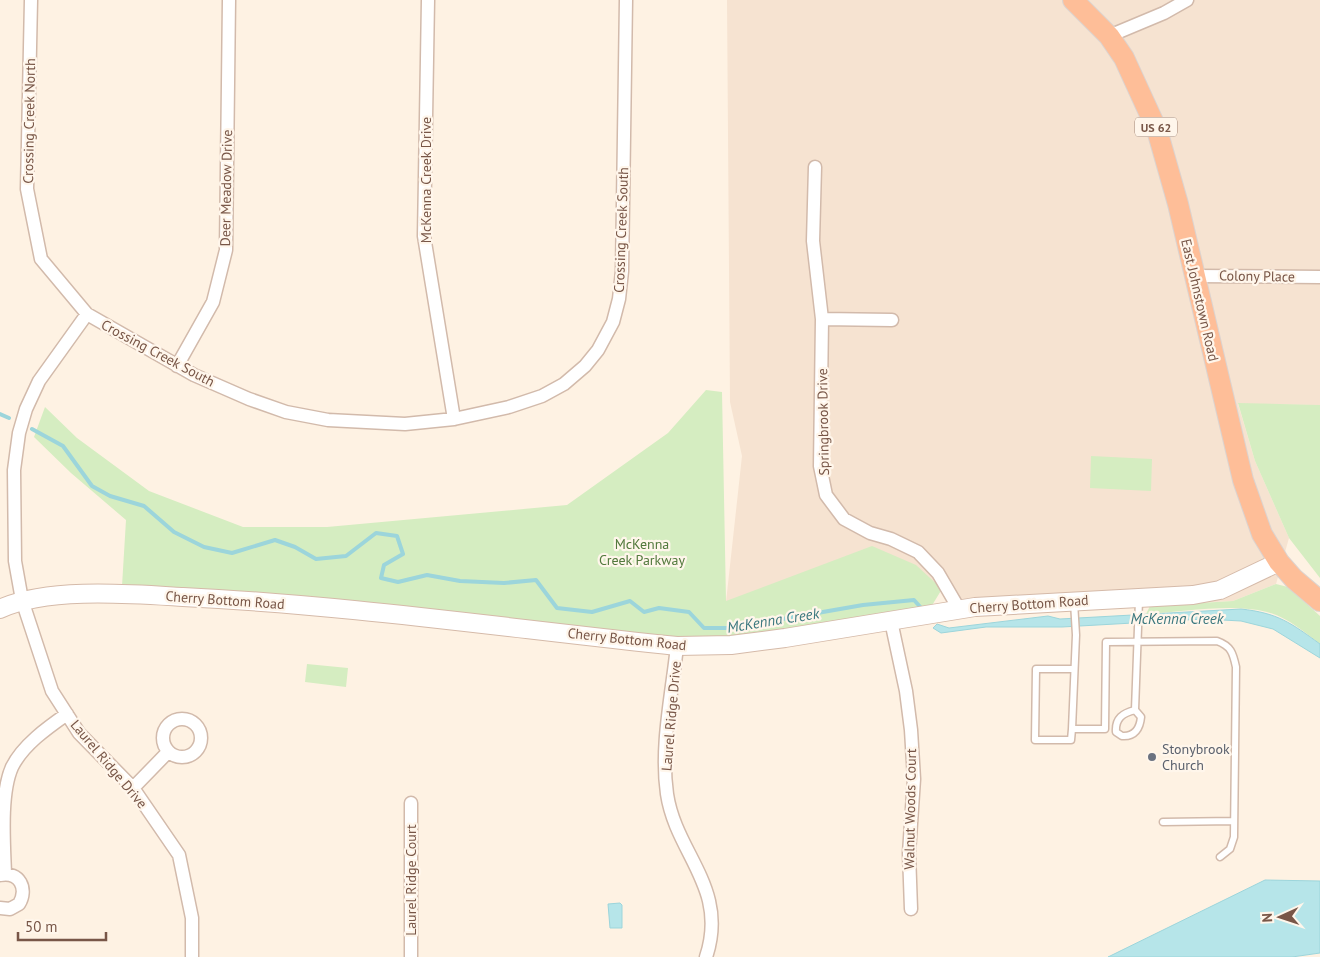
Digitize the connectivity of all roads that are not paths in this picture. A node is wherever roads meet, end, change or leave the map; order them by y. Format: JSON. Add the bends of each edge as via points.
{"nodes":[{"id":1,"x":31,"y":0,"type":"edge"},
{"id":2,"x":229,"y":0,"type":"edge"},
{"id":3,"x":428,"y":0,"type":"edge"},
{"id":4,"x":626,"y":0,"type":"edge"},
{"id":5,"x":1073,"y":0,"type":"edge"},
{"id":6,"x":1188,"y":0,"type":"edge"},
{"id":7,"x":1109,"y":36,"type":"junction"},
{"id":8,"x":815,"y":167,"type":"dead end"},
{"id":9,"x":1194,"y":276,"type":"junction"},
{"id":10,"x":1320,"y":277,"type":"edge"},
{"id":11,"x":87,"y":314,"type":"junction"},
{"id":12,"x":822,"y":319,"type":"junction"},
{"id":13,"x":892,"y":320,"type":"dead end"},
{"id":14,"x":177,"y":366,"type":"junction"},
{"id":15,"x":454,"y":419,"type":"junction"},
{"id":16,"x":1279,"y":562,"type":"junction"},
{"id":17,"x":22,"y":600,"type":"junction"},
{"id":18,"x":1320,"y":601,"type":"edge"},
{"id":19,"x":1139,"y":603,"type":"junction"},
{"id":20,"x":1074,"y":606,"type":"junction"},
{"id":21,"x":0,"y":610,"type":"edge"},
{"id":22,"x":951,"y":611,"type":"junction"},
{"id":23,"x":891,"y":621,"type":"junction"},
{"id":24,"x":1138,"y":642,"type":"junction"},
{"id":25,"x":677,"y":646,"type":"junction"},
{"id":26,"x":1074,"y":669,"type":"junction"},
{"id":27,"x":1136,"y":710,"type":"junction"},
{"id":28,"x":67,"y":714,"type":"junction"},
{"id":29,"x":1072,"y":729,"type":"junction"},
{"id":30,"x":168,"y":752,"type":"dead end"},
{"id":31,"x":133,"y":788,"type":"junction"},
{"id":32,"x":411,"y":803,"type":"dead end"},
{"id":33,"x":1234,"y":821,"type":"junction"},
{"id":34,"x":1163,"y":822,"type":"dead end"},
{"id":35,"x":1220,"y":857,"type":"dead end"},
{"id":36,"x":3,"y":874,"type":"edge"},
{"id":37,"x":0,"y":908,"type":"edge"},
{"id":38,"x":911,"y":909,"type":"dead end"},
{"id":39,"x":192,"y":957,"type":"edge"},
{"id":40,"x":411,"y":957,"type":"edge"},
{"id":41,"x":706,"y":957,"type":"edge"}],
"edges":[{"from":1,"to":11,"type":"street","name":"Crossing Creek North","via":[[27,189],[41,259]]},
{"from":2,"to":14,"type":"street","name":"Deer Meadow Drive","via":[[226,250],[213,302]]},
{"from":3,"to":15,"type":"street","name":"McKenna Creek Drive","via":[[424,236]]},
{"from":4,"to":15,"type":"street","name":"Crossing Creek South","via":[[622,271],[613,322],[598,350],[564,384],[542,396],[509,407]]},
{"from":5,"to":7,"type":"highway","name":"East Johnstown Road","number":"US 62"},
{"from":6,"to":7,"type":"street"},
{"from":7,"to":9,"type":"highway","name":"East Johnstown Road","number":"US 62","via":[[1124,58],[1157,130]]},
{"from":8,"to":12,"type":"street","name":"Springbrook Drive","via":[[813,241]]},
{"from":9,"to":10,"type":"street","name":"Colony Place"},
{"from":9,"to":16,"type":"highway","name":"East Johnstown Road","number":"US 62","via":[[1243,480],[1262,534]]},
{"from":11,"to":14,"type":"street","name":"Crossing Creek South"},
{"from":11,"to":17,"type":"street","name":"Laurel Ridge Drive","via":[[39,382],[19,433],[14,470],[14,537]]},
{"from":12,"to":13,"type":"street"},
{"from":12,"to":22,"type":"street","name":"Springbrook Drive","via":[[820,466],[826,496],[844,519],[918,552],[938,572]]},
{"from":14,"to":15,"type":"street","name":"Crossing Creek South","via":[[286,412],[328,420],[405,424]]},
{"from":16,"to":18,"type":"highway","name":"East Johnstown Road","number":"US 62"},
{"from":16,"to":19,"type":"main road","name":"Cherry Bottom Road","via":[[1220,590]]},
{"from":17,"to":21,"type":"main road","name":"Cherry Bottom Road"},
{"from":17,"to":25,"type":"main road","name":"Cherry Bottom Road","via":[[101,593],[244,600]]},
{"from":17,"to":28,"type":"street","name":"Laurel Ridge Drive","via":[[52,691]]},
{"from":19,"to":20,"type":"main road","name":"Cherry Bottom Road"},
{"from":19,"to":24,"type":"lane"},
{"from":20,"to":22,"type":"main road","name":"Cherry Bottom Road"},
{"from":20,"to":26,"type":"lane"},
{"from":22,"to":23,"type":"main road","name":"Cherry Bottom Road"},
{"from":23,"to":25,"type":"main road","name":"Cherry Bottom Road","via":[[731,644]]},
{"from":23,"to":38,"type":"street","name":"Walnut Woods Court","via":[[911,730],[914,779],[909,852]]},
{"from":24,"to":27,"type":"lane"},
{"from":24,"to":29,"type":"lane","via":[[1106,642],[1105,729]]},
{"from":24,"to":33,"type":"lane","via":[[1217,641],[1232,650],[1236,666]]},
{"from":25,"to":41,"type":"street","name":"Laurel Ridge Drive","via":[[666,738],[666,779],[673,814],[708,895],[712,931]]},
{"from":26,"to":29,"type":"lane"},
{"from":26,"to":29,"type":"lane","via":[[1036,669],[1035,740],[1071,740]]},
{"from":27,"to":27,"type":"lane","via":[[1141,717],[1140,726],[1134,733],[1122,736],[1116,732],[1119,718]]},
{"from":28,"to":31,"type":"street","name":"Laurel Ridge Drive","via":[[79,732]]},
{"from":28,"to":36,"type":"street","via":[[38,735],[12,767],[5,791]]},
{"from":30,"to":31,"type":"street"},
{"from":31,"to":39,"type":"street","name":"Laurel Ridge Drive","via":[[179,855],[192,918]]},
{"from":32,"to":40,"type":"street","name":"Laurel Ridge Court"},
{"from":33,"to":34,"type":"lane"},
{"from":33,"to":35,"type":"lane","via":[[1230,849]]},
{"from":36,"to":37,"type":"street","via":[[16,877],[21,883],[23,897],[14,908]]}]}
